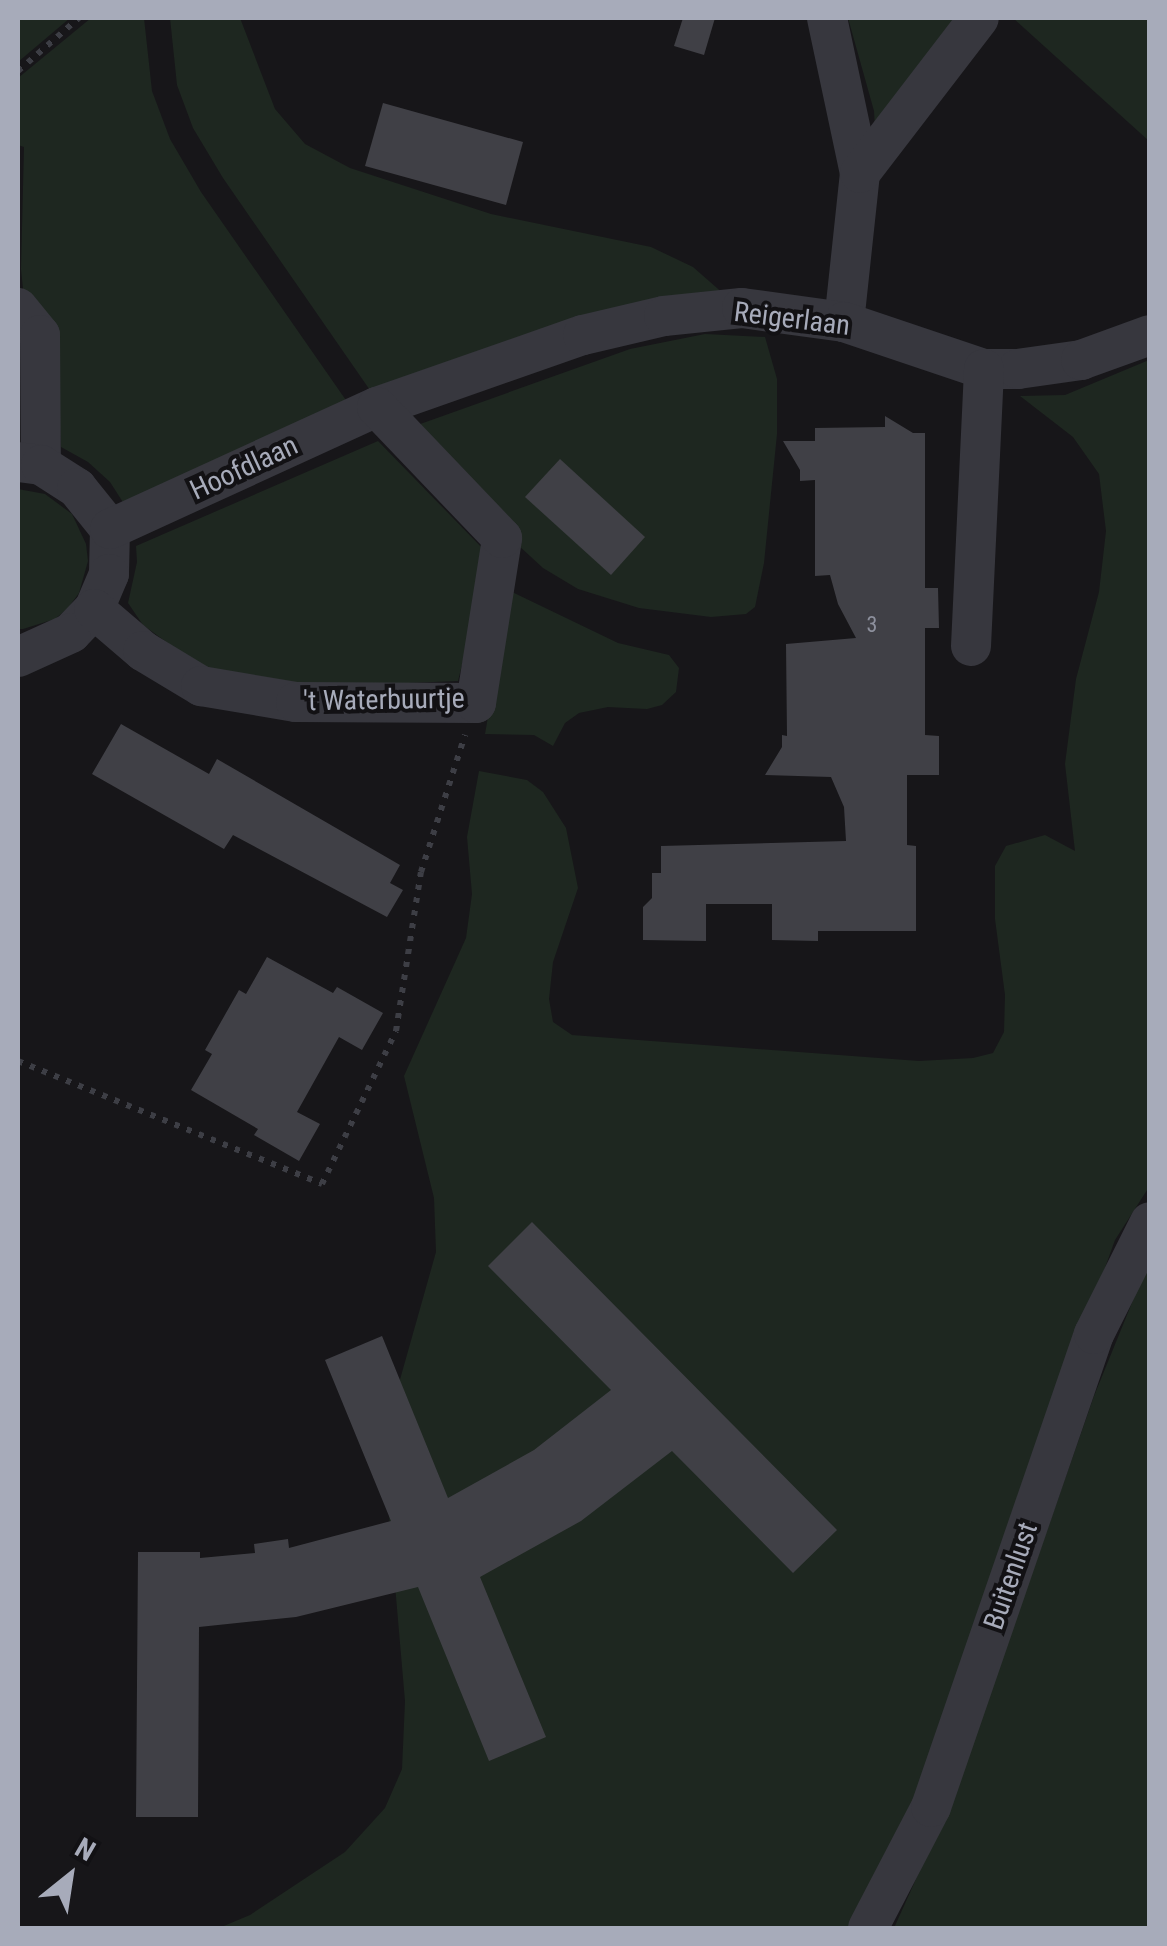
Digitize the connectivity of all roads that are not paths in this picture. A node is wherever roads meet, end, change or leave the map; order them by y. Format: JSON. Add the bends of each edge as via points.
{"nodes":[{"id":1,"x":827,"y":18,"type":"edge"},
{"id":2,"x":979,"y":18,"type":"edge"},
{"id":3,"x":860,"y":174,"type":"junction"},
{"id":4,"x":18,"y":308,"type":"edge"},
{"id":5,"x":844,"y":322,"type":"junction"},
{"id":6,"x":1150,"y":335,"type":"edge"},
{"id":7,"x":984,"y":369,"type":"junction"},
{"id":8,"x":378,"y":407,"type":"junction"},
{"id":9,"x":29,"y":463,"type":"edge"},
{"id":10,"x":110,"y":530,"type":"junction"},
{"id":11,"x":94,"y":609,"type":"junction"},
{"id":12,"x":970,"y":646,"type":"dead end"},
{"id":13,"x":18,"y":657,"type":"edge"},
{"id":14,"x":1150,"y":1222,"type":"edge"},
{"id":15,"x":868,"y":1928,"type":"edge"}],
"edges":[{"from":1,"to":3,"type":"street"},
{"from":2,"to":3,"type":"street"},
{"from":3,"to":5,"type":"street"},
{"from":4,"to":9,"type":"street","via":[[40,335]]},
{"from":5,"to":7,"type":"street","name":"Reigerlaan"},
{"from":5,"to":8,"type":"street","name":"Reigerlaan","via":[[742,308],[664,316],[583,335]]},
{"from":6,"to":7,"type":"street","name":"Reigerlaan","via":[[1081,360]]},
{"from":7,"to":12,"type":"street"},
{"from":8,"to":10,"type":"street","name":"Hoofdlaan"},
{"from":8,"to":11,"type":"street","name":"'t Waterbuurtje","via":[[502,538],[476,703],[296,702],[201,686]]},
{"from":9,"to":10,"type":"street","via":[[77,488]]},
{"from":10,"to":11,"type":"street","via":[[110,574]]},
{"from":11,"to":13,"type":"street","via":[[70,633]]},
{"from":14,"to":15,"type":"street","name":"Buitenlust","via":[[1094,1334],[932,1807]]}]}
